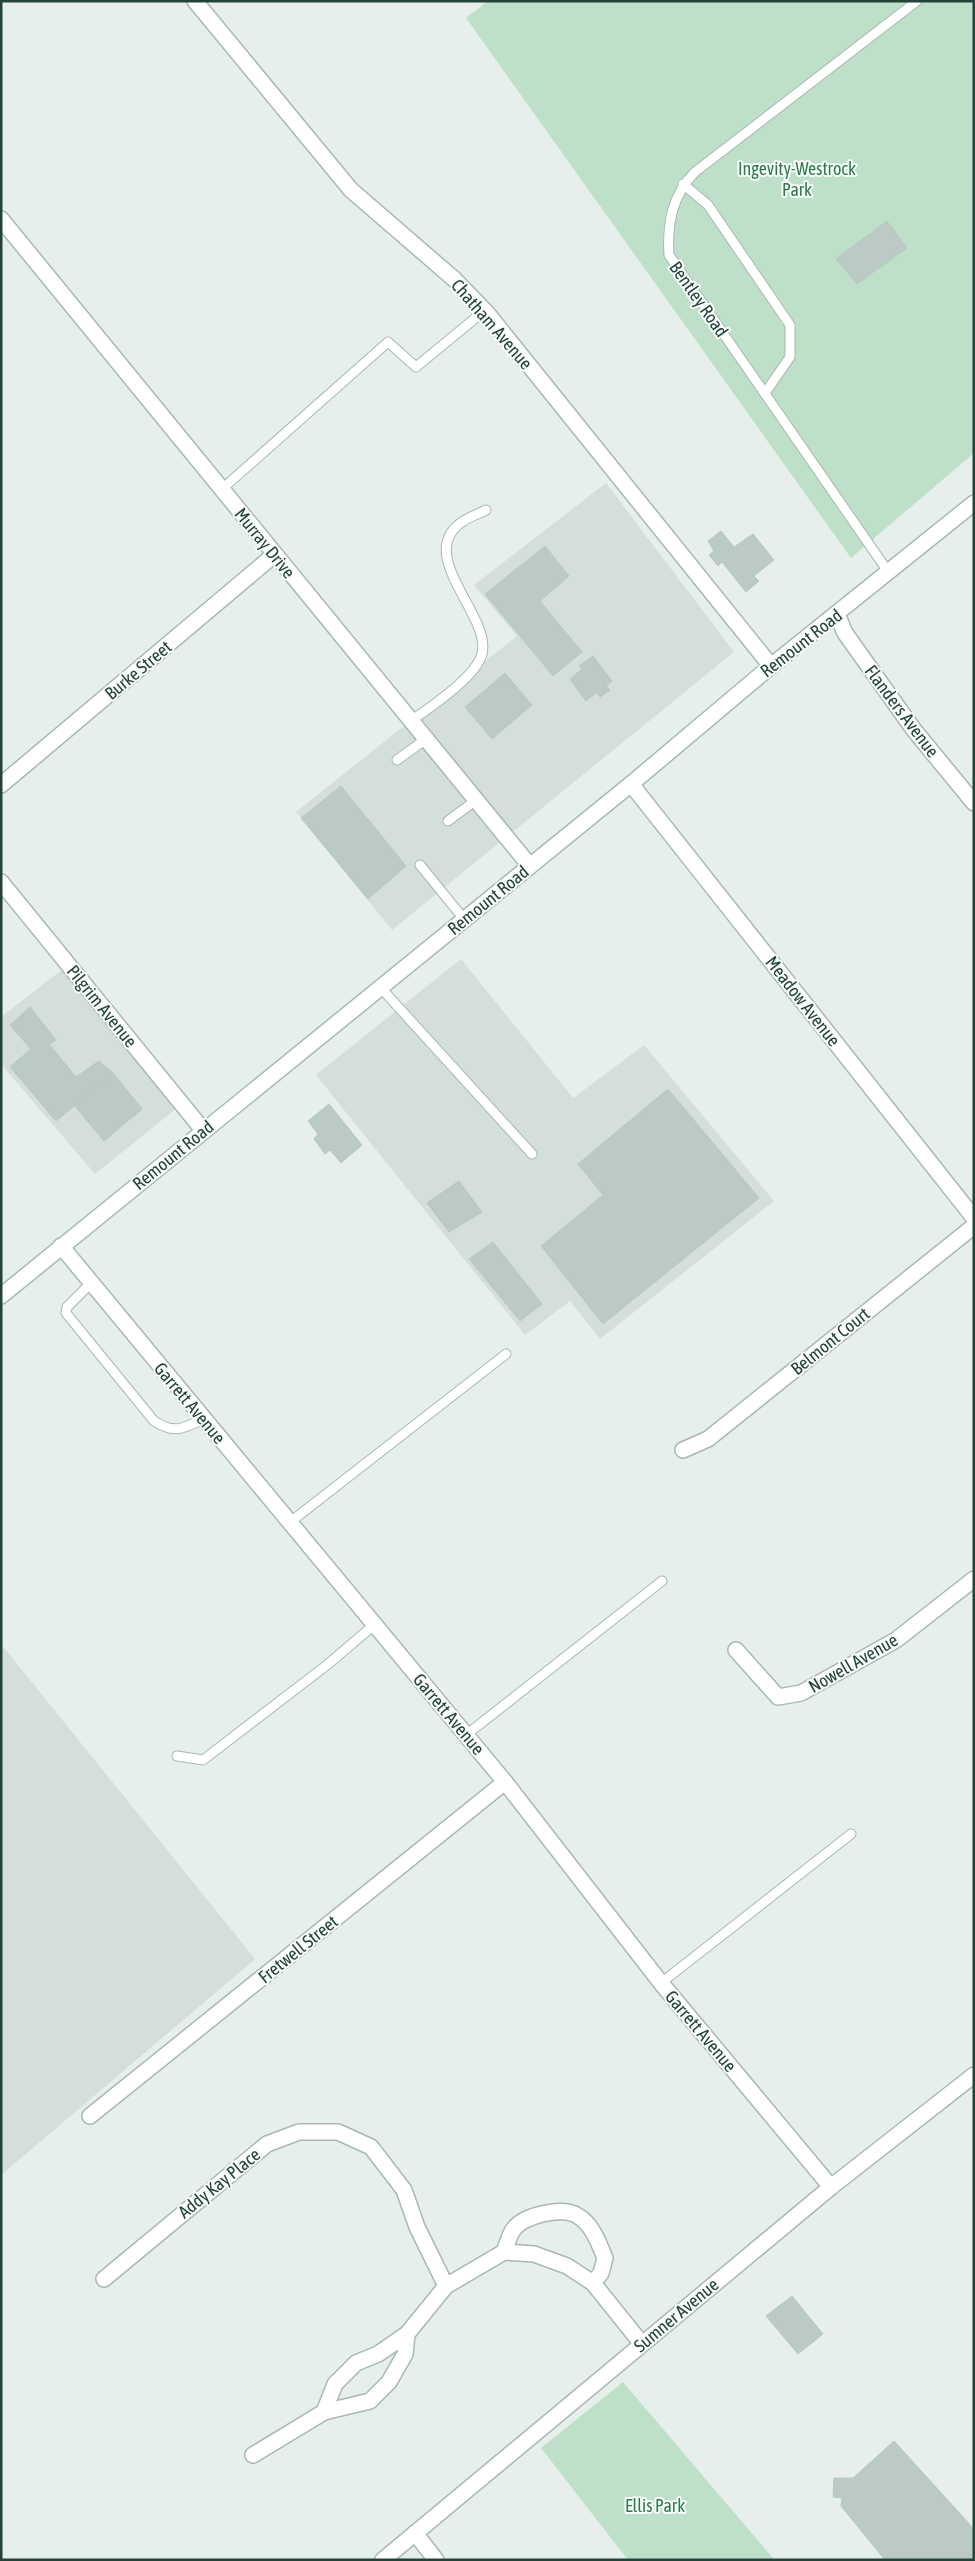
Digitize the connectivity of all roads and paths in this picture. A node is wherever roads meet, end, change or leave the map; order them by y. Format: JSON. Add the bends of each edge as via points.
{"nodes":[{"id":1,"x":195,"y":1,"type":"edge"},
{"id":2,"x":917,"y":1,"type":"edge"},
{"id":3,"x":683,"y":184,"type":"junction"},
{"id":4,"x":1,"y":219,"type":"edge"},
{"id":5,"x":484,"y":311,"type":"junction"},
{"id":6,"x":765,"y":394,"type":"junction"},
{"id":7,"x":222,"y":490,"type":"junction"},
{"id":8,"x":974,"y":503,"type":"edge"},
{"id":9,"x":486,"y":510,"type":"dead end"},
{"id":10,"x":274,"y":555,"type":"junction"},
{"id":11,"x":889,"y":573,"type":"junction"},
{"id":12,"x":837,"y":614,"type":"junction"},
{"id":13,"x":771,"y":666,"type":"junction"},
{"id":14,"x":411,"y":721,"type":"junction"},
{"id":15,"x":426,"y":739,"type":"junction"},
{"id":16,"x":398,"y":760,"type":"dead end"},
{"id":17,"x":631,"y":784,"type":"junction"},
{"id":18,"x":1,"y":785,"type":"edge"},
{"id":19,"x":476,"y":800,"type":"junction"},
{"id":20,"x":974,"y":803,"type":"edge"},
{"id":21,"x":448,"y":821,"type":"dead end"},
{"id":22,"x":420,"y":865,"type":"dead end"},
{"id":23,"x":530,"y":866,"type":"junction"},
{"id":24,"x":1,"y":882,"type":"edge"},
{"id":25,"x":464,"y":919,"type":"junction"},
{"id":26,"x":380,"y":987,"type":"junction"},
{"id":27,"x":203,"y":1130,"type":"junction"},
{"id":28,"x":532,"y":1154,"type":"dead end"},
{"id":29,"x":974,"y":1218,"type":"edge"},
{"id":30,"x":974,"y":1226,"type":"edge"},
{"id":31,"x":61,"y":1246,"type":"junction"},
{"id":32,"x":91,"y":1283,"type":"junction"},
{"id":33,"x":1,"y":1296,"type":"edge"},
{"id":34,"x":506,"y":1354,"type":"dead end"},
{"id":35,"x":203,"y":1419,"type":"junction"},
{"id":36,"x":683,"y":1450,"type":"dead end"},
{"id":37,"x":289,"y":1523,"type":"junction"},
{"id":38,"x":974,"y":1579,"type":"edge"},
{"id":39,"x":662,"y":1581,"type":"dead end"},
{"id":40,"x":374,"y":1625,"type":"junction"},
{"id":41,"x":736,"y":1650,"type":"dead end"},
{"id":42,"x":466,"y":1735,"type":"junction"},
{"id":43,"x":177,"y":1756,"type":"dead end"},
{"id":44,"x":505,"y":1782,"type":"junction"},
{"id":45,"x":851,"y":1834,"type":"dead end"},
{"id":46,"x":661,"y":1983,"type":"junction"},
{"id":47,"x":974,"y":2075,"type":"edge"},
{"id":48,"x":90,"y":2116,"type":"dead end"},
{"id":49,"x":832,"y":2187,"type":"junction"},
{"id":50,"x":504,"y":2252,"type":"junction"},
{"id":51,"x":104,"y":2279,"type":"dead end"},
{"id":52,"x":593,"y":2283,"type":"junction"},
{"id":53,"x":446,"y":2286,"type":"junction"},
{"id":54,"x":407,"y":2334,"type":"junction"},
{"id":55,"x":642,"y":2344,"type":"junction"},
{"id":56,"x":324,"y":2412,"type":"junction"},
{"id":57,"x":253,"y":2455,"type":"dead end"},
{"id":58,"x":415,"y":2533,"type":"junction"},
{"id":59,"x":383,"y":2560,"type":"edge"},
{"id":60,"x":436,"y":2560,"type":"edge"}],
"edges":[{"from":1,"to":5,"type":"street","name":"Chatham Avenue","via":[[351,190],[454,279]]},
{"from":2,"to":3,"type":"lane","name":"Bentley Road"},
{"from":3,"to":6,"type":"lane","name":"Bentley Road","via":[[668,230],[669,255]]},
{"from":3,"to":6,"type":"lane","via":[[708,205],[790,325],[790,357]]},
{"from":4,"to":7,"type":"street","name":"Murray Drive"},
{"from":5,"to":7,"type":"lane","via":[[416,367],[388,342]]},
{"from":5,"to":13,"type":"street","name":"Chatham Avenue"},
{"from":6,"to":11,"type":"lane","name":"Bentley Road"},
{"from":7,"to":10,"type":"street","name":"Murray Drive"},
{"from":8,"to":11,"type":"street","name":"Remount Road"},
{"from":9,"to":14,"type":"lane","via":[[461,522],[450,534],[446,548],[462,597],[480,629],[482,654],[463,679]]},
{"from":10,"to":14,"type":"street","name":"Murray Drive"},
{"from":10,"to":18,"type":"street","name":"Burke Street"},
{"from":11,"to":12,"type":"street","name":"Remount Road"},
{"from":12,"to":13,"type":"street","name":"Remount Road"},
{"from":12,"to":20,"type":"street","name":"Flanders Avenue","via":[[844,633]]},
{"from":13,"to":17,"type":"street","name":"Remount Road"},
{"from":14,"to":15,"type":"street","name":"Murray Drive"},
{"from":15,"to":16,"type":"lane"},
{"from":15,"to":19,"type":"street","name":"Murray Drive"},
{"from":17,"to":23,"type":"street","name":"Remount Road"},
{"from":17,"to":29,"type":"street","name":"Meadow Avenue"},
{"from":19,"to":21,"type":"lane"},
{"from":19,"to":23,"type":"street","name":"Murray Drive"},
{"from":22,"to":25,"type":"lane"},
{"from":23,"to":25,"type":"street","name":"Remount Road"},
{"from":24,"to":27,"type":"street","name":"Pilgrim Avenue"},
{"from":25,"to":26,"type":"street","name":"Remount Road"},
{"from":26,"to":27,"type":"street","name":"Remount Road"},
{"from":26,"to":28,"type":"lane"},
{"from":27,"to":31,"type":"street","name":"Remount Road"},
{"from":30,"to":36,"type":"street","name":"Belmont Court","via":[[708,1439]]},
{"from":31,"to":32,"type":"street","name":"Garrett Avenue"},
{"from":31,"to":33,"type":"street","name":"Remount Road"},
{"from":32,"to":35,"type":"street","name":"Garrett Avenue"},
{"from":32,"to":35,"type":"lane","via":[[66,1307],[66,1313],[154,1421],[173,1430]]},
{"from":34,"to":37,"type":"lane"},
{"from":35,"to":37,"type":"street","name":"Garrett Avenue"},
{"from":37,"to":40,"type":"street","name":"Garrett Avenue"},
{"from":38,"to":41,"type":"street","name":"Nowell Avenue","via":[[896,1640],[801,1693],[778,1697]]},
{"from":39,"to":42,"type":"lane"},
{"from":40,"to":42,"type":"street","name":"Garrett Avenue"},
{"from":40,"to":43,"type":"lane","via":[[203,1760]]},
{"from":42,"to":44,"type":"street","name":"Garrett Avenue"},
{"from":44,"to":46,"type":"street","name":"Garrett Avenue"},
{"from":44,"to":48,"type":"street","name":"Fretwell Street"},
{"from":45,"to":46,"type":"lane"},
{"from":46,"to":49,"type":"street","name":"Garrett Avenue"},
{"from":47,"to":49,"type":"street","name":"Sumner Avenue"},
{"from":49,"to":55,"type":"street","name":"Sumner Avenue"},
{"from":50,"to":52,"type":"street","via":[[534,2254],[567,2266]]},
{"from":50,"to":52,"type":"street","via":[[513,2229],[532,2217],[555,2211],[578,2216],[596,2235],[606,2258]]},
{"from":50,"to":53,"type":"street"},
{"from":51,"to":53,"type":"street","name":"Addy Kay Place","via":[[266,2144],[299,2132],[338,2132],[371,2148],[404,2190],[417,2227]]},
{"from":52,"to":55,"type":"street"},
{"from":53,"to":54,"type":"street"},
{"from":54,"to":56,"type":"street","via":[[378,2354],[356,2363],[335,2384]]},
{"from":54,"to":56,"type":"street","via":[[405,2354],[389,2382],[370,2401]]},
{"from":55,"to":58,"type":"street","name":"Sumner Avenue"},
{"from":56,"to":57,"type":"street"},
{"from":58,"to":59,"type":"street","name":"Sumner Avenue"},
{"from":58,"to":60,"type":"street"}]}
